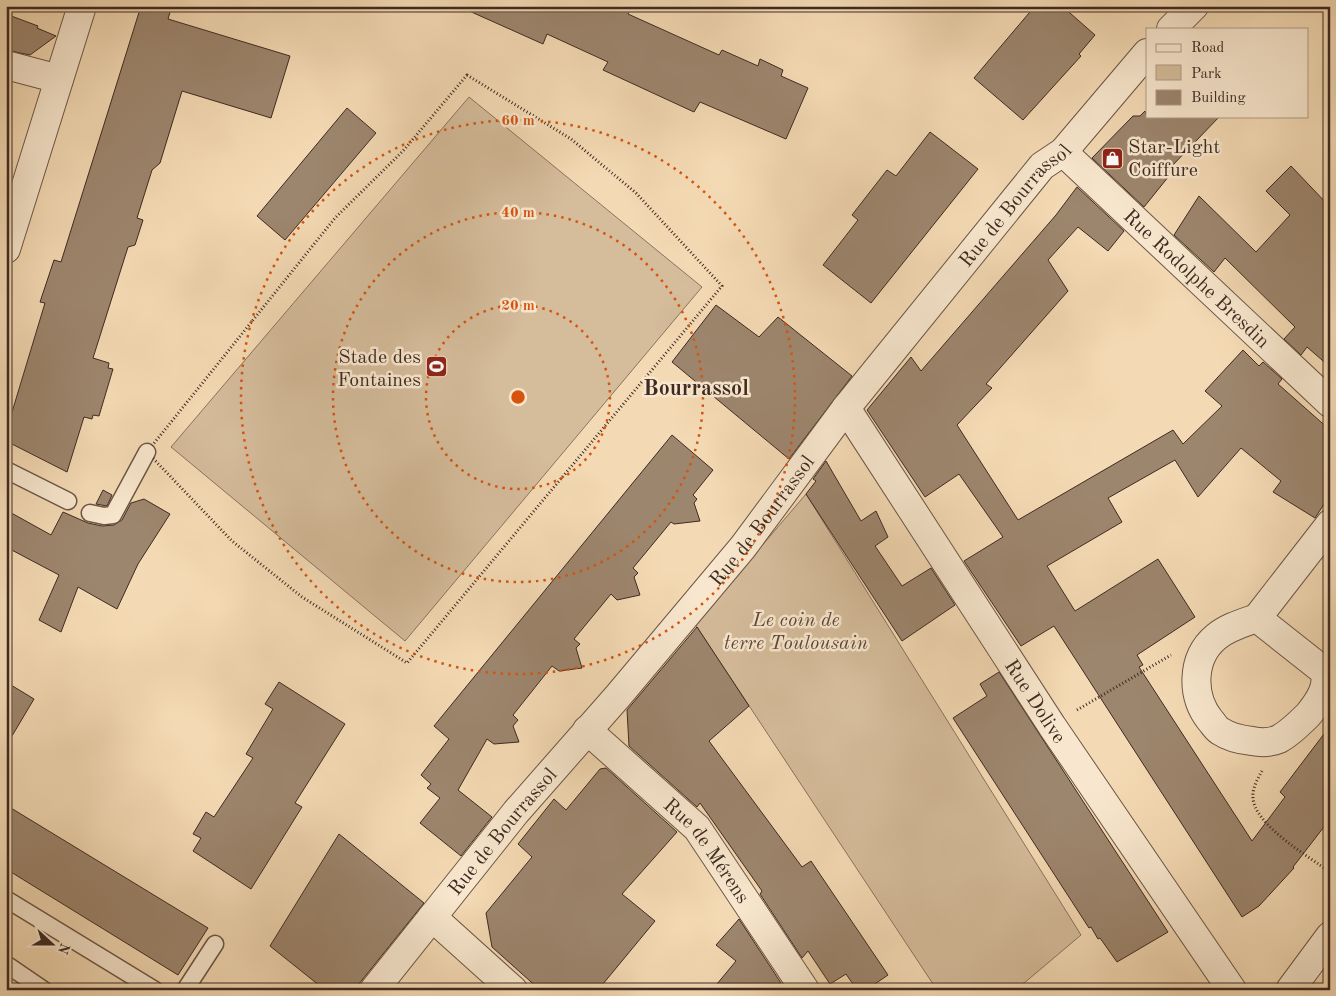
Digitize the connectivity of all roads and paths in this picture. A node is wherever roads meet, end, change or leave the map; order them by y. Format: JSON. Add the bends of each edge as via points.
{"nodes":[{"id":1,"x":82,"y":6,"type":"edge"},
{"id":2,"x":1194,"y":6,"type":"edge"},
{"id":3,"x":1172,"y":28,"type":"edge"},
{"id":4,"x":1146,"y":54,"type":"edge"},
{"id":5,"x":6,"y":65,"type":"edge"},
{"id":6,"x":59,"y":79,"type":"junction"},
{"id":7,"x":1063,"y":152,"type":"junction"},
{"id":8,"x":6,"y":249,"type":"edge"},
{"id":9,"x":1330,"y":403,"type":"edge"},
{"id":10,"x":846,"y":408,"type":"junction"},
{"id":11,"x":147,"y":452,"type":"junction"},
{"id":12,"x":6,"y":470,"type":"edge"},
{"id":13,"x":68,"y":501,"type":"dead end"},
{"id":14,"x":90,"y":512,"type":"dead end"},
{"id":15,"x":1330,"y":524,"type":"edge"},
{"id":16,"x":1257,"y":618,"type":"junction"},
{"id":17,"x":1199,"y":661,"type":"junction"},
{"id":18,"x":1052,"y":726,"type":"junction"},
{"id":19,"x":587,"y":730,"type":"junction"},
{"id":20,"x":1265,"y":743,"type":"junction"},
{"id":21,"x":1330,"y":872,"type":"edge"},
{"id":22,"x":6,"y":899,"type":"edge"},
{"id":23,"x":432,"y":917,"type":"junction"},
{"id":24,"x":1330,"y":936,"type":"edge"},
{"id":25,"x":215,"y":944,"type":"dead end"},
{"id":26,"x":6,"y":964,"type":"edge"},
{"id":27,"x":44,"y":990,"type":"edge"},
{"id":28,"x":155,"y":990,"type":"edge"},
{"id":29,"x":185,"y":990,"type":"edge"},
{"id":30,"x":374,"y":990,"type":"edge"},
{"id":31,"x":513,"y":990,"type":"edge"},
{"id":32,"x":805,"y":990,"type":"edge"},
{"id":33,"x":1232,"y":990,"type":"edge"},
{"id":34,"x":1290,"y":990,"type":"edge"}],
"edges":[{"from":1,"to":6,"type":"street"},
{"from":2,"to":3,"type":"street"},
{"from":4,"to":7,"type":"street","name":"Rue de Bourrassol"},
{"from":5,"to":6,"type":"street"},
{"from":6,"to":8,"type":"street"},
{"from":7,"to":9,"type":"street","name":"Rue Rodolphe Bresdin"},
{"from":7,"to":10,"type":"street","name":"Rue de Bourrassol","via":[[1042,166]]},
{"from":10,"to":18,"type":"street","name":"Rue Dolive"},
{"from":10,"to":19,"type":"street","name":"Rue de Bourrassol","via":[[743,547]]},
{"from":11,"to":11,"type":"path","via":[[336,218],[403,151],[467,75],[571,139],[629,187],[722,286],[407,663],[302,597],[232,541]]},
{"from":11,"to":14,"type":"lane","via":[[113,514],[104,516]]},
{"from":12,"to":13,"type":"lane"},
{"from":15,"to":16,"type":"street"},
{"from":16,"to":17,"type":"street","via":[[1232,626],[1215,638]]},
{"from":16,"to":20,"type":"street","via":[[1324,671],[1327,678],[1314,708],[1295,728],[1278,740]]},
{"from":17,"to":18,"type":"path","via":[[1183,648]]},
{"from":17,"to":20,"type":"street","via":[[1197,694],[1202,709],[1218,731],[1242,740]]},
{"from":18,"to":33,"type":"street","name":"Rue Dolive"},
{"from":19,"to":23,"type":"street","name":"Rue de Bourrassol"},
{"from":19,"to":32,"type":"street","name":"Rue de Mérens","via":[[697,828]]},
{"from":20,"to":21,"type":"path","via":[[1262,772],[1252,797],[1257,812],[1276,832]]},
{"from":22,"to":28,"type":"lane"},
{"from":23,"to":30,"type":"street","name":"Rue de Bourrassol"},
{"from":23,"to":31,"type":"street"},
{"from":24,"to":34,"type":"street"},
{"from":25,"to":29,"type":"lane"},
{"from":26,"to":27,"type":"lane"}]}
